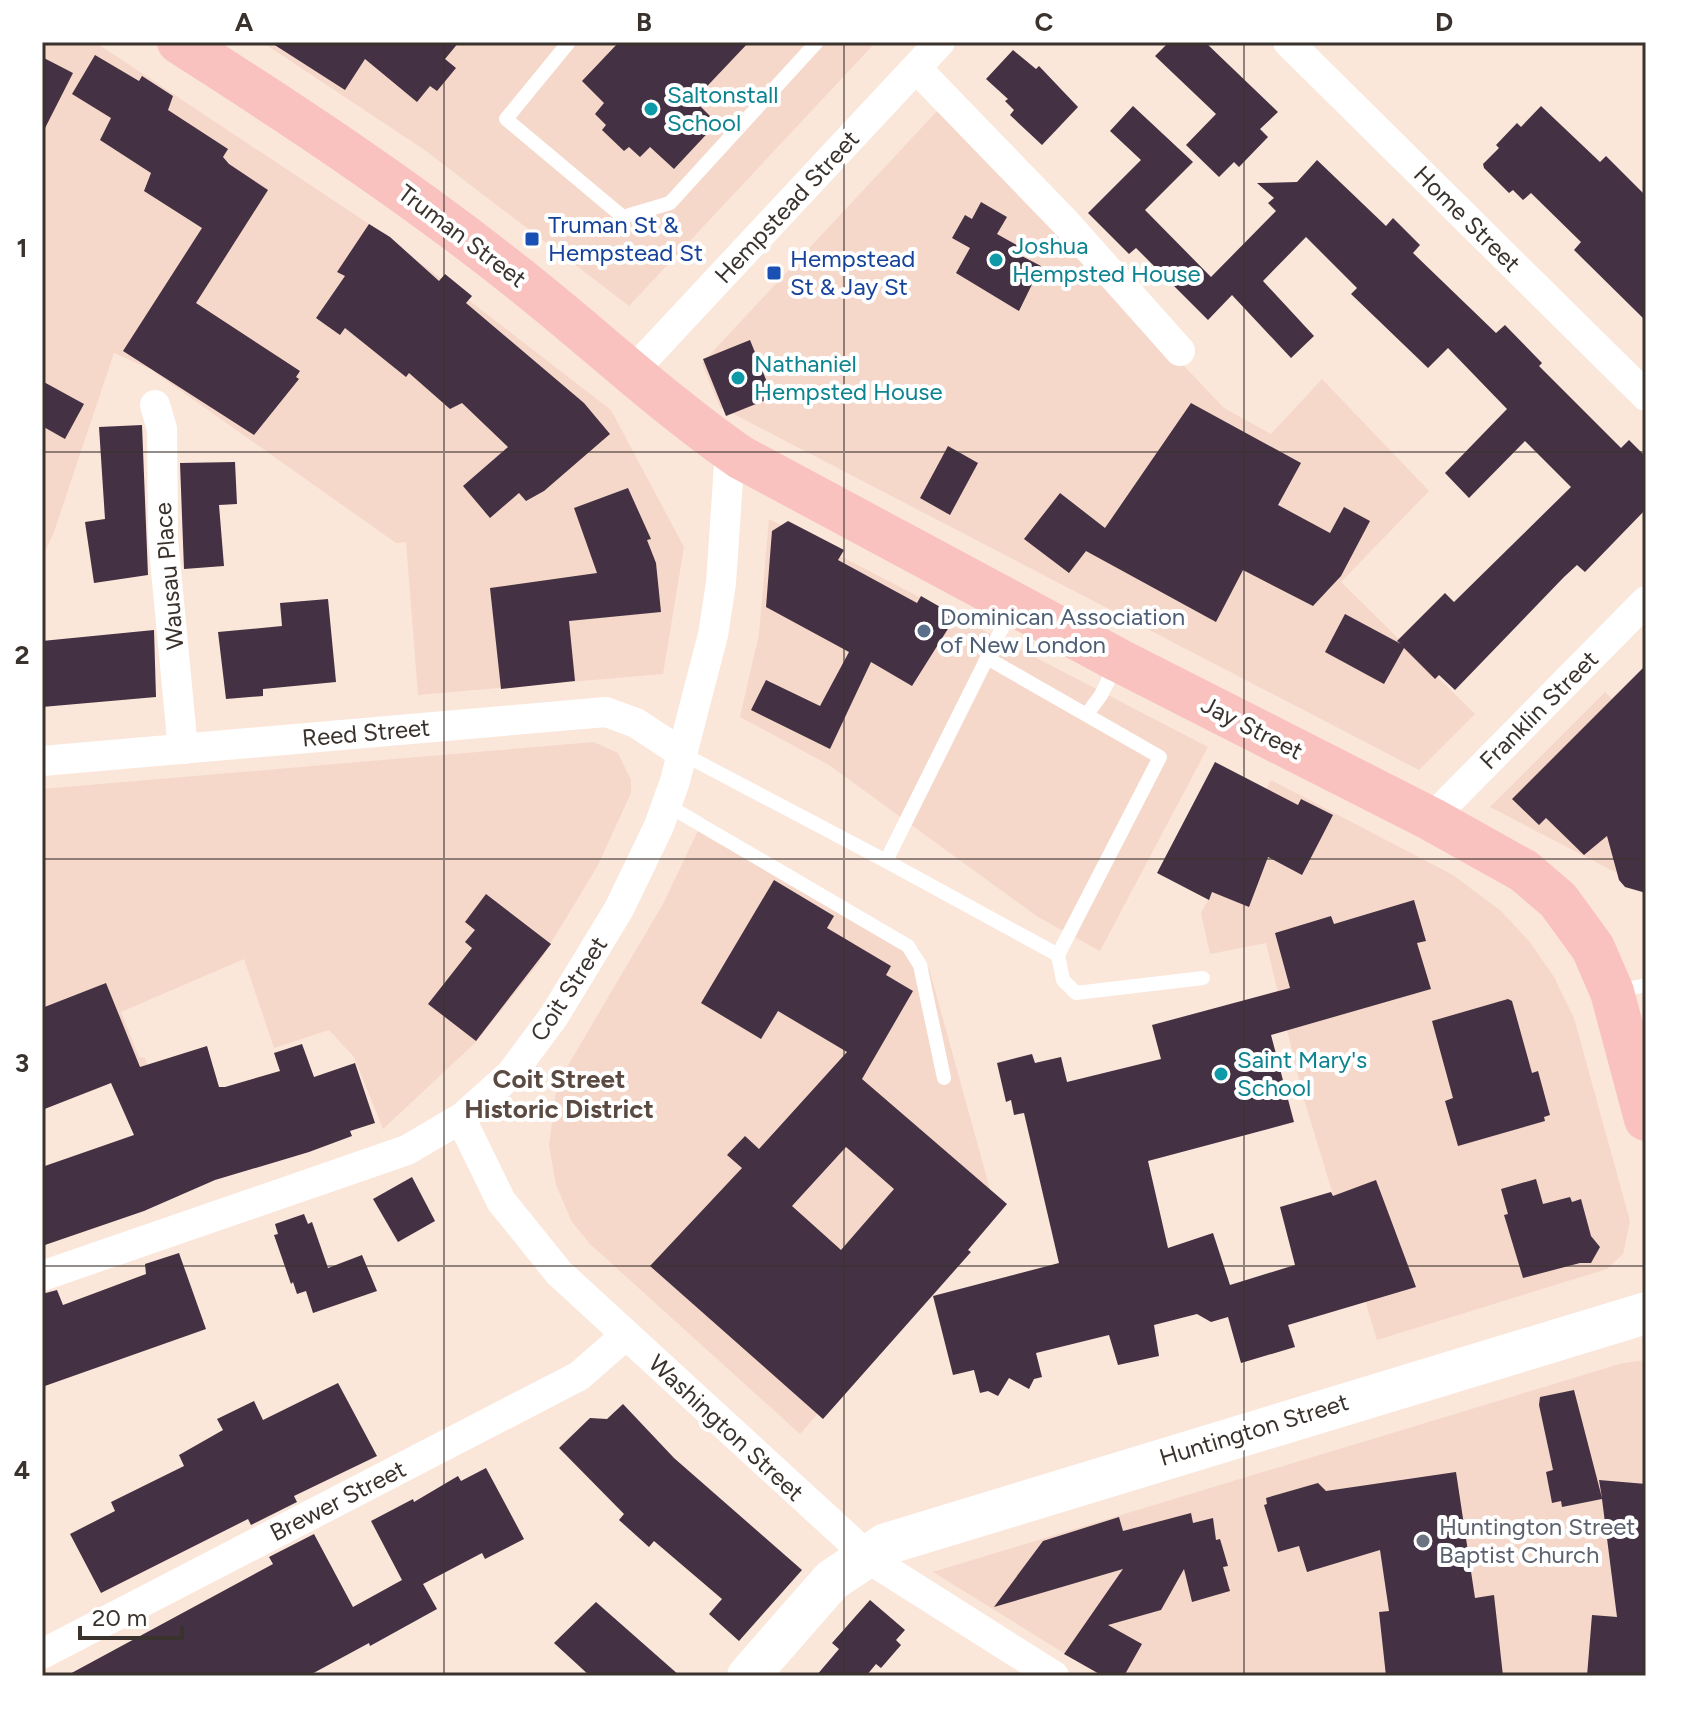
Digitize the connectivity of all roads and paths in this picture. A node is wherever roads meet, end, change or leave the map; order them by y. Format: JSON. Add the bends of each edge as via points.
{"nodes":[{"id":1,"x":179,"y":42,"type":"edge"},
{"id":2,"x":569,"y":42,"type":"edge"},
{"id":3,"x":817,"y":42,"type":"edge"},
{"id":4,"x":940,"y":42,"type":"edge"},
{"id":5,"x":1288,"y":42,"type":"edge"},
{"id":6,"x":917,"y":69,"type":"junction"},
{"id":7,"x":1180,"y":351,"type":"dead end"},
{"id":8,"x":632,"y":372,"type":"junction"},
{"id":9,"x":1646,"y":396,"type":"edge"},
{"id":10,"x":155,"y":405,"type":"dead end"},
{"id":11,"x":730,"y":450,"type":"junction"},
{"id":12,"x":1646,"y":601,"type":"edge"},
{"id":13,"x":1015,"y":603,"type":"junction"},
{"id":14,"x":987,"y":658,"type":"junction"},
{"id":15,"x":1118,"y":660,"type":"junction"},
{"id":16,"x":1087,"y":714,"type":"junction"},
{"id":17,"x":183,"y":749,"type":"junction"},
{"id":18,"x":680,"y":752,"type":"junction"},
{"id":19,"x":42,"y":761,"type":"edge"},
{"id":20,"x":667,"y":805,"type":"junction"},
{"id":21,"x":1431,"y":819,"type":"junction"},
{"id":22,"x":886,"y":861,"type":"junction"},
{"id":23,"x":1058,"y":955,"type":"junction"},
{"id":24,"x":1203,"y":978,"type":"dead end"},
{"id":25,"x":1629,"y":988,"type":"edge"},
{"id":26,"x":944,"y":1078,"type":"dead end"},
{"id":27,"x":461,"y":1119,"type":"junction"},
{"id":28,"x":1646,"y":1119,"type":"edge"},
{"id":29,"x":42,"y":1276,"type":"edge"},
{"id":30,"x":1646,"y":1313,"type":"edge"},
{"id":31,"x":626,"y":1335,"type":"junction"},
{"id":32,"x":864,"y":1555,"type":"junction"},
{"id":33,"x":42,"y":1654,"type":"edge"},
{"id":34,"x":748,"y":1676,"type":"edge"},
{"id":35,"x":1054,"y":1676,"type":"edge"}],
"edges":[{"from":1,"to":8,"type":"main road","name":"Truman Street","via":[[405,192]]},
{"from":2,"to":3,"type":"lane","via":[[506,119],[623,217],[670,203]]},
{"from":4,"to":6,"type":"street","name":"Hempstead Street"},
{"from":5,"to":9,"type":"street","name":"Home Street"},
{"from":6,"to":7,"type":"street"},
{"from":6,"to":8,"type":"street","name":"Hempstead Street"},
{"from":8,"to":11,"type":"main road","name":"Truman Street"},
{"from":10,"to":17,"type":"street","name":"Wausau Place","via":[[162,429],[163,539]]},
{"from":11,"to":13,"type":"main road","name":"Jay Street"},
{"from":11,"to":18,"type":"street","name":"Coit Street","via":[[713,635]]},
{"from":12,"to":21,"type":"street","name":"Franklin Street"},
{"from":13,"to":14,"type":"lane"},
{"from":13,"to":15,"type":"main road","name":"Jay Street"},
{"from":14,"to":16,"type":"lane"},
{"from":14,"to":22,"type":"lane"},
{"from":15,"to":16,"type":"lane"},
{"from":15,"to":21,"type":"main road","name":"Jay Street"},
{"from":16,"to":23,"type":"lane","via":[[1160,757]]},
{"from":17,"to":18,"type":"street","name":"Reed Street","via":[[606,712],[636,723]]},
{"from":17,"to":19,"type":"street","name":"Reed Street"},
{"from":18,"to":20,"type":"street","name":"Coit Street"},
{"from":18,"to":22,"type":"lane"},
{"from":20,"to":26,"type":"lane","via":[[908,946],[920,965]]},
{"from":20,"to":27,"type":"street","name":"Coit Street","via":[[619,909],[554,1016],[511,1074]]},
{"from":21,"to":25,"type":"main road","name":"Jay Street","via":[[1524,871],[1550,892]]},
{"from":22,"to":23,"type":"lane"},
{"from":23,"to":24,"type":"lane","via":[[1063,980],[1076,993]]},
{"from":25,"to":28,"type":"main road","name":"Jay Street"},
{"from":27,"to":29,"type":"street","name":"Coit Street","via":[[386,1157]]},
{"from":27,"to":31,"type":"street","name":"Washington Street","via":[[478,1161],[528,1238]]},
{"from":30,"to":32,"type":"main road","name":"Huntington Street","via":[[906,1536]]},
{"from":31,"to":32,"type":"street","name":"Washington Street"},
{"from":31,"to":33,"type":"street","name":"Brewer Street","via":[[579,1376]]},
{"from":32,"to":34,"type":"main road","name":"Huntington Street","via":[[832,1580]]},
{"from":32,"to":35,"type":"street","name":"Washington Street"}]}
